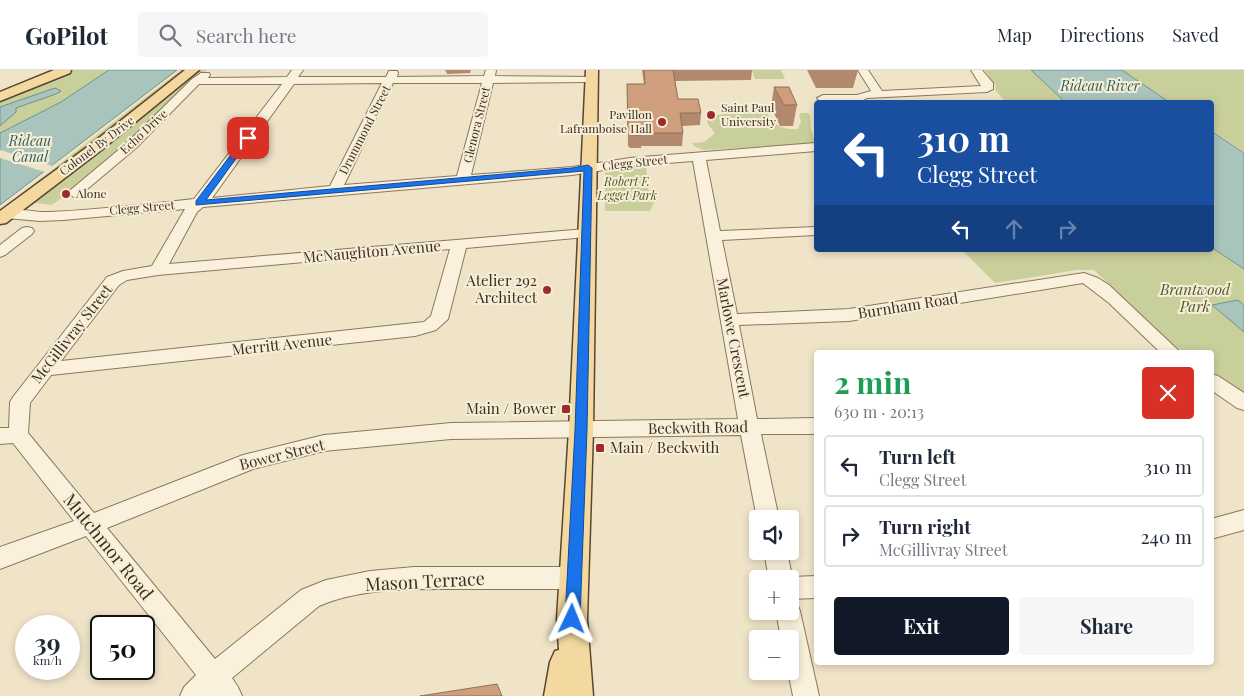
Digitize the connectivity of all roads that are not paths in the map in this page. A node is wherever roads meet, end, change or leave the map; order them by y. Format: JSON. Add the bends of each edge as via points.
{"nodes":[{"id":1,"x":65,"y":70,"type":"edge"},
{"id":2,"x":212,"y":70,"type":"edge"},
{"id":3,"x":298,"y":70,"type":"edge"},
{"id":4,"x":862,"y":70,"type":"edge"},
{"id":5,"x":976,"y":70,"type":"edge"},
{"id":6,"x":592,"y":74,"type":"edge"},
{"id":7,"x":392,"y":75,"type":"edge"},
{"id":8,"x":490,"y":75,"type":"edge"},
{"id":9,"x":194,"y":76,"type":"edge"},
{"id":10,"x":290,"y":81,"type":"junction"},
{"id":11,"x":984,"y":90,"type":"joint"},
{"id":12,"x":878,"y":94,"type":"junction"},
{"id":13,"x":0,"y":97,"type":"edge"},
{"id":14,"x":822,"y":98,"type":"dead end"},
{"id":15,"x":849,"y":100,"type":"edge"},
{"id":16,"x":862,"y":100,"type":"edge"},
{"id":17,"x":814,"y":146,"type":"edge"},
{"id":18,"x":700,"y":156,"type":"junction"},
{"id":19,"x":588,"y":168,"type":"junction"},
{"id":20,"x":463,"y":180,"type":"junction"},
{"id":21,"x":335,"y":190,"type":"junction"},
{"id":22,"x":74,"y":193,"type":"dead end"},
{"id":23,"x":199,"y":203,"type":"junction"},
{"id":24,"x":3,"y":216,"type":"edge"},
{"id":25,"x":27,"y":231,"type":"dead end"},
{"id":26,"x":814,"y":231,"type":"edge"},
{"id":27,"x":586,"y":233,"type":"junction"},
{"id":28,"x":714,"y":236,"type":"junction"},
{"id":29,"x":459,"y":244,"type":"junction"},
{"id":30,"x":0,"y":252,"type":"edge"},
{"id":31,"x":158,"y":270,"type":"junction"},
{"id":32,"x":730,"y":320,"type":"junction"},
{"id":33,"x":1168,"y":350,"type":"edge"},
{"id":34,"x":45,"y":368,"type":"junction"},
{"id":35,"x":1214,"y":382,"type":"edge"},
{"id":36,"x":1244,"y":403,"type":"edge"},
{"id":37,"x":814,"y":426,"type":"edge"},
{"id":38,"x":749,"y":427,"type":"junction"},
{"id":39,"x":581,"y":430,"type":"junction"},
{"id":40,"x":9,"y":435,"type":"edge"},
{"id":41,"x":766,"y":510,"type":"edge"},
{"id":42,"x":1244,"y":520,"type":"edge"},
{"id":43,"x":90,"y":524,"type":"junction"},
{"id":44,"x":1214,"y":528,"type":"edge"},
{"id":45,"x":0,"y":558,"type":"edge"},
{"id":46,"x":574,"y":578,"type":"junction"},
{"id":47,"x":814,"y":587,"type":"edge"},
{"id":48,"x":799,"y":588,"type":"edge"},
{"id":49,"x":572,"y":619,"type":"junction"},
{"id":50,"x":790,"y":620,"type":"edge"},
{"id":51,"x":221,"y":686,"type":"edge"},
{"id":52,"x":193,"y":696,"type":"edge"},
{"id":53,"x":560,"y":696,"type":"edge"},
{"id":54,"x":577,"y":696,"type":"edge"},
{"id":55,"x":806,"y":696,"type":"edge"}],
"edges":[{"from":1,"to":13,"type":"main road"},
{"from":2,"to":9,"type":"street","name":"Echo Drive"},
{"from":3,"to":10,"type":"street"},
{"from":4,"to":12,"type":"street"},
{"from":5,"to":11,"type":"street","via":[[989,87]]},
{"from":6,"to":8,"type":"street"},
{"from":6,"to":19,"type":"main road"},
{"from":7,"to":8,"type":"street"},
{"from":7,"to":10,"type":"street"},
{"from":7,"to":21,"type":"street","name":"Drummond Street"},
{"from":8,"to":20,"type":"street","name":"Glenora Street"},
{"from":9,"to":10,"type":"street"},
{"from":9,"to":22,"type":"street","name":"Echo Drive","via":[[132,145]]},
{"from":9,"to":24,"type":"main road","name":"Colonel By Drive"},
{"from":10,"to":23,"type":"street"},
{"from":11,"to":12,"type":"street"},
{"from":12,"to":16,"type":"street","via":[[862,96]]},
{"from":14,"to":15,"type":"street"},
{"from":17,"to":18,"type":"street","name":"Clegg Street"},
{"from":18,"to":19,"type":"street","name":"Clegg Street"},
{"from":18,"to":28,"type":"street","name":"Marlowe Crescent"},
{"from":19,"to":20,"type":"street","name":"Clegg Street"},
{"from":19,"to":27,"type":"main road"},
{"from":20,"to":21,"type":"street","name":"Clegg Street"},
{"from":21,"to":23,"type":"street","name":"Clegg Street"},
{"from":23,"to":24,"type":"street","name":"Clegg Street","via":[[57,216]]},
{"from":23,"to":31,"type":"street","via":[[191,210]]},
{"from":25,"to":30,"type":"street"},
{"from":26,"to":28,"type":"street"},
{"from":27,"to":29,"type":"street","name":"McNaughton Avenue"},
{"from":27,"to":39,"type":"main road"},
{"from":28,"to":32,"type":"street","name":"Marlowe Crescent"},
{"from":29,"to":31,"type":"street","name":"McNaughton Avenue"},
{"from":29,"to":34,"type":"street","name":"Merritt Avenue","via":[[439,319],[430,326]]},
{"from":31,"to":34,"type":"street","name":"McGillivray Street","via":[[113,280]]},
{"from":32,"to":33,"type":"street","name":"Burnham Road","via":[[848,315],[1084,278],[1098,283],[1156,342]]},
{"from":32,"to":38,"type":"street","name":"Marlowe Crescent"},
{"from":34,"to":40,"type":"street","name":"McGillivray Street","via":[[20,402]]},
{"from":35,"to":36,"type":"street"},
{"from":37,"to":38,"type":"street","name":"Beckwith Road"},
{"from":38,"to":39,"type":"street","name":"Beckwith Road"},
{"from":38,"to":41,"type":"street","name":"Marlowe Crescent"},
{"from":39,"to":43,"type":"street","name":"Bower Street","via":[[451,431],[315,444],[250,461]]},
{"from":39,"to":46,"type":"main road"},
{"from":40,"to":43,"type":"street","name":"Mutchmor Road"},
{"from":42,"to":44,"type":"street"},
{"from":43,"to":45,"type":"street","name":"Bower Street"},
{"from":43,"to":51,"type":"street","name":"Mutchmor Road"},
{"from":46,"to":49,"type":"main road"},
{"from":46,"to":51,"type":"street","name":"Mason Terrace","via":[[414,578],[326,591],[310,598]]},
{"from":47,"to":48,"type":"street"},
{"from":49,"to":53,"type":"main road"},
{"from":49,"to":54,"type":"main road"},
{"from":50,"to":55,"type":"street"},
{"from":51,"to":52,"type":"street","name":"Mason Terrace"}]}
